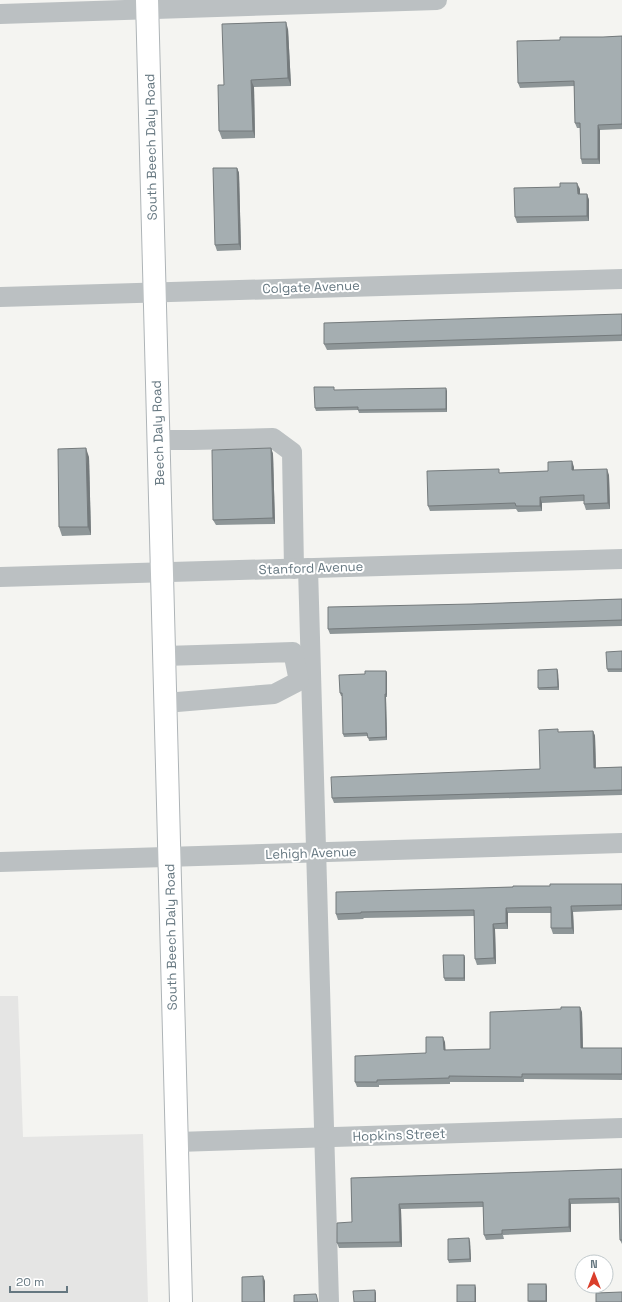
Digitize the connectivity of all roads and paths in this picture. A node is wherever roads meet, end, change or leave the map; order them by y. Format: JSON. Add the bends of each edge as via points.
{"nodes":[{"id":1,"x":437,"y":0,"type":"edge"},
{"id":2,"x":147,"y":5,"type":"edge"},
{"id":3,"x":0,"y":14,"type":"edge"},
{"id":4,"x":622,"y":279,"type":"edge"},
{"id":5,"x":154,"y":293,"type":"junction"},
{"id":6,"x":0,"y":297,"type":"edge"},
{"id":7,"x":158,"y":440,"type":"junction"},
{"id":8,"x":622,"y":559,"type":"edge"},
{"id":9,"x":301,"y":568,"type":"junction"},
{"id":10,"x":162,"y":573,"type":"junction"},
{"id":11,"x":0,"y":577,"type":"edge"},
{"id":12,"x":164,"y":656,"type":"junction"},
{"id":13,"x":166,"y":703,"type":"junction"},
{"id":14,"x":622,"y":843,"type":"edge"},
{"id":15,"x":317,"y":853,"type":"junction"},
{"id":16,"x":169,"y":857,"type":"junction"},
{"id":17,"x":0,"y":862,"type":"edge"},
{"id":18,"x":622,"y":1128,"type":"edge"},
{"id":19,"x":323,"y":1138,"type":"junction"},
{"id":20,"x":177,"y":1142,"type":"junction"},
{"id":21,"x":181,"y":1302,"type":"edge"},
{"id":22,"x":329,"y":1302,"type":"edge"}],
"edges":[{"from":1,"to":2,"type":"street","via":[[193,7]]},
{"from":2,"to":3,"type":"street"},
{"from":2,"to":5,"type":"main road","name":"South Beech Daly Road"},
{"from":4,"to":5,"type":"street","name":"Colgate Avenue"},
{"from":5,"to":6,"type":"street","name":"Colgate Avenue"},
{"from":5,"to":7,"type":"main road","name":"Beech Daly Road"},
{"from":7,"to":9,"type":"street","via":[[273,438],[292,452]]},
{"from":7,"to":10,"type":"main road","name":"Beech Daly Road"},
{"from":8,"to":9,"type":"street","name":"Stanford Avenue"},
{"from":9,"to":10,"type":"street","name":"Stanford Avenue"},
{"from":9,"to":15,"type":"street"},
{"from":10,"to":11,"type":"street","name":"Stanford Avenue"},
{"from":10,"to":12,"type":"main road","name":"South Beech Daly Road"},
{"from":12,"to":13,"type":"main road","name":"South Beech Daly Road"},
{"from":12,"to":13,"type":"street","via":[[293,652],[299,681],[274,694]]},
{"from":13,"to":16,"type":"main road","name":"South Beech Daly Road"},
{"from":14,"to":15,"type":"street","name":"Lehigh Avenue"},
{"from":15,"to":16,"type":"street","name":"Lehigh Avenue"},
{"from":15,"to":19,"type":"street"},
{"from":16,"to":17,"type":"street","name":"Lehigh Avenue"},
{"from":16,"to":20,"type":"main road","name":"South Beech Daly Road"},
{"from":18,"to":19,"type":"street","name":"Hopkins Street"},
{"from":19,"to":20,"type":"street","name":"Hopkins Street"},
{"from":19,"to":22,"type":"street"},
{"from":20,"to":21,"type":"main road","name":"South Beech Daly Road"}]}
